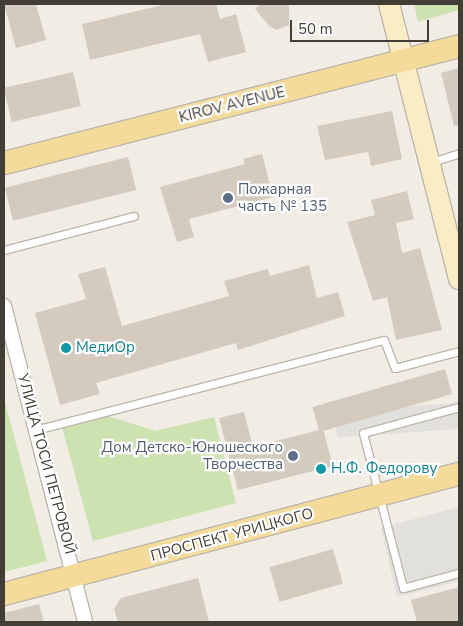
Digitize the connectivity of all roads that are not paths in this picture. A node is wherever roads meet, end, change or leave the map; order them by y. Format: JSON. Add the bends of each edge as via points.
{"nodes":[{"id":1,"x":389,"y":4,"type":"edge"},
{"id":2,"x":459,"y":46,"type":"edge"},
{"id":3,"x":402,"y":61,"type":"junction"},
{"id":4,"x":459,"y":153,"type":"edge"},
{"id":5,"x":4,"y":163,"type":"edge"},
{"id":6,"x":429,"y":163,"type":"junction"},
{"id":7,"x":134,"y":216,"type":"dead end"},
{"id":8,"x":4,"y":250,"type":"edge"},
{"id":9,"x":459,"y":279,"type":"edge"},
{"id":10,"x":4,"y":306,"type":"edge"},
{"id":11,"x":459,"y":351,"type":"edge"},
{"id":12,"x":459,"y":407,"type":"edge"},
{"id":13,"x":39,"y":430,"type":"junction"},
{"id":14,"x":459,"y":474,"type":"edge"},
{"id":15,"x":380,"y":496,"type":"junction"},
{"id":16,"x":459,"y":573,"type":"edge"},
{"id":17,"x":75,"y":576,"type":"junction"},
{"id":18,"x":4,"y":594,"type":"edge"},
{"id":19,"x":85,"y":622,"type":"edge"}],
"edges":[{"from":1,"to":3,"type":"main road"},
{"from":2,"to":3,"type":"main road","name":"KIROV AVENUE"},
{"from":3,"to":5,"type":"main road","name":"KIROV AVENUE"},
{"from":3,"to":6,"type":"main road"},
{"from":4,"to":6,"type":"lane"},
{"from":6,"to":9,"type":"main road"},
{"from":7,"to":8,"type":"lane"},
{"from":10,"to":13,"type":"street","name":"УЛИЦА ТОСИ ПЕТРОВОЙ"},
{"from":11,"to":13,"type":"lane","via":[[395,368],[384,340]]},
{"from":12,"to":15,"type":"lane","via":[[363,433]]},
{"from":13,"to":17,"type":"street","name":"УЛИЦА ТОСИ ПЕТРОВОЙ"},
{"from":14,"to":15,"type":"main road","name":"ПРОСПЕКТ УРИЦКОГО"},
{"from":15,"to":16,"type":"lane","via":[[403,588]]},
{"from":15,"to":17,"type":"main road","name":"ПРОСПЕКТ УРИЦКОГО"},
{"from":17,"to":18,"type":"main road","name":"ПРОСПЕКТ УРИЦКОГО"},
{"from":17,"to":19,"type":"street","name":"УЛИЦА ТОСИ ПЕТРОВОЙ"}]}
